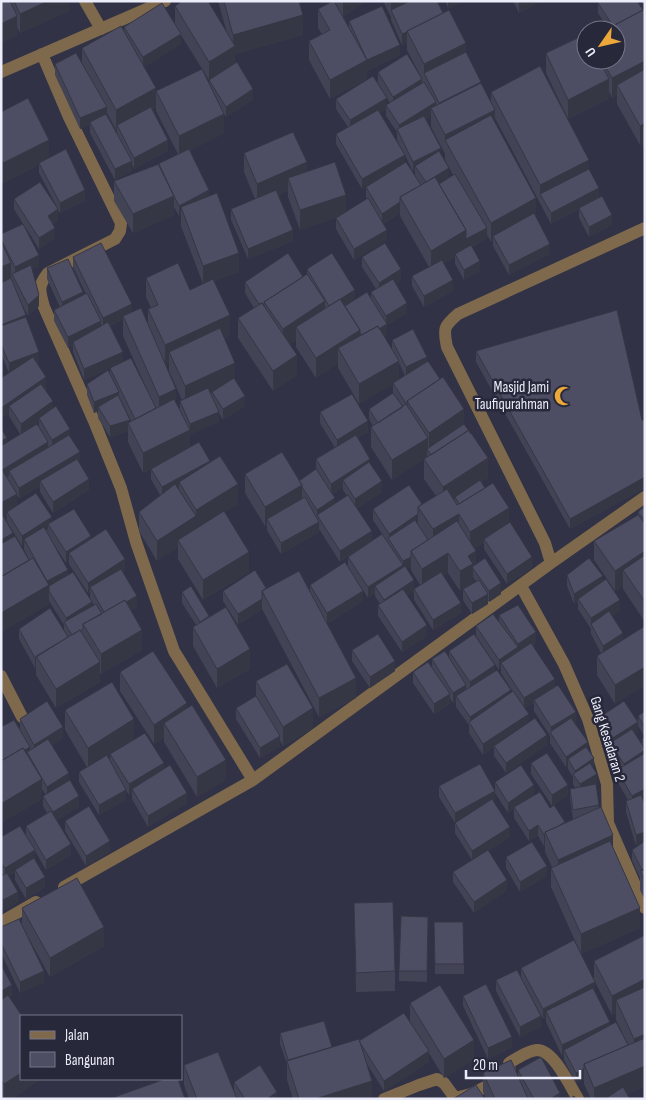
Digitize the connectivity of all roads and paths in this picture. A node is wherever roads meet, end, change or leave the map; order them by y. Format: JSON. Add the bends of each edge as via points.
{"nodes":[{"id":1,"x":86,"y":1,"type":"edge"},
{"id":2,"x":164,"y":1,"type":"edge"},
{"id":3,"x":101,"y":29,"type":"junction"},
{"id":4,"x":42,"y":54,"type":"junction"},
{"id":5,"x":1,"y":72,"type":"edge"},
{"id":6,"x":645,"y":228,"type":"edge"},
{"id":7,"x":645,"y":497,"type":"edge"},
{"id":8,"x":551,"y":563,"type":"junction"},
{"id":9,"x":521,"y":586,"type":"junction"},
{"id":10,"x":1,"y":676,"type":"edge"},
{"id":11,"x":22,"y":717,"type":"edge"},
{"id":12,"x":253,"y":780,"type":"junction"},
{"id":13,"x":645,"y":908,"type":"edge"},
{"id":14,"x":1,"y":922,"type":"edge"},
{"id":15,"x":384,"y":1099,"type":"edge"},
{"id":16,"x":578,"y":1099,"type":"edge"}],
"edges":[{"from":1,"to":3,"type":"street"},
{"from":2,"to":3,"type":"street"},
{"from":3,"to":4,"type":"street"},
{"from":4,"to":5,"type":"street"},
{"from":4,"to":12,"type":"street","via":[[121,222],[115,239],[48,274],[41,282],[44,307],[121,488],[174,651]]},
{"from":6,"to":8,"type":"street","via":[[458,314],[447,323],[444,332],[447,347],[545,542]]},
{"from":7,"to":8,"type":"street"},
{"from":8,"to":9,"type":"street"},
{"from":9,"to":12,"type":"street"},
{"from":9,"to":13,"type":"street","name":"Gang Kesadaran 2","via":[[564,664],[588,720],[607,784],[608,823]]},
{"from":10,"to":11,"type":"street"},
{"from":12,"to":14,"type":"street"},
{"from":15,"to":16,"type":"street","via":[[437,1079],[456,1098],[471,1094],[510,1074],[509,1063],[536,1050],[546,1052],[558,1066]]}]}
